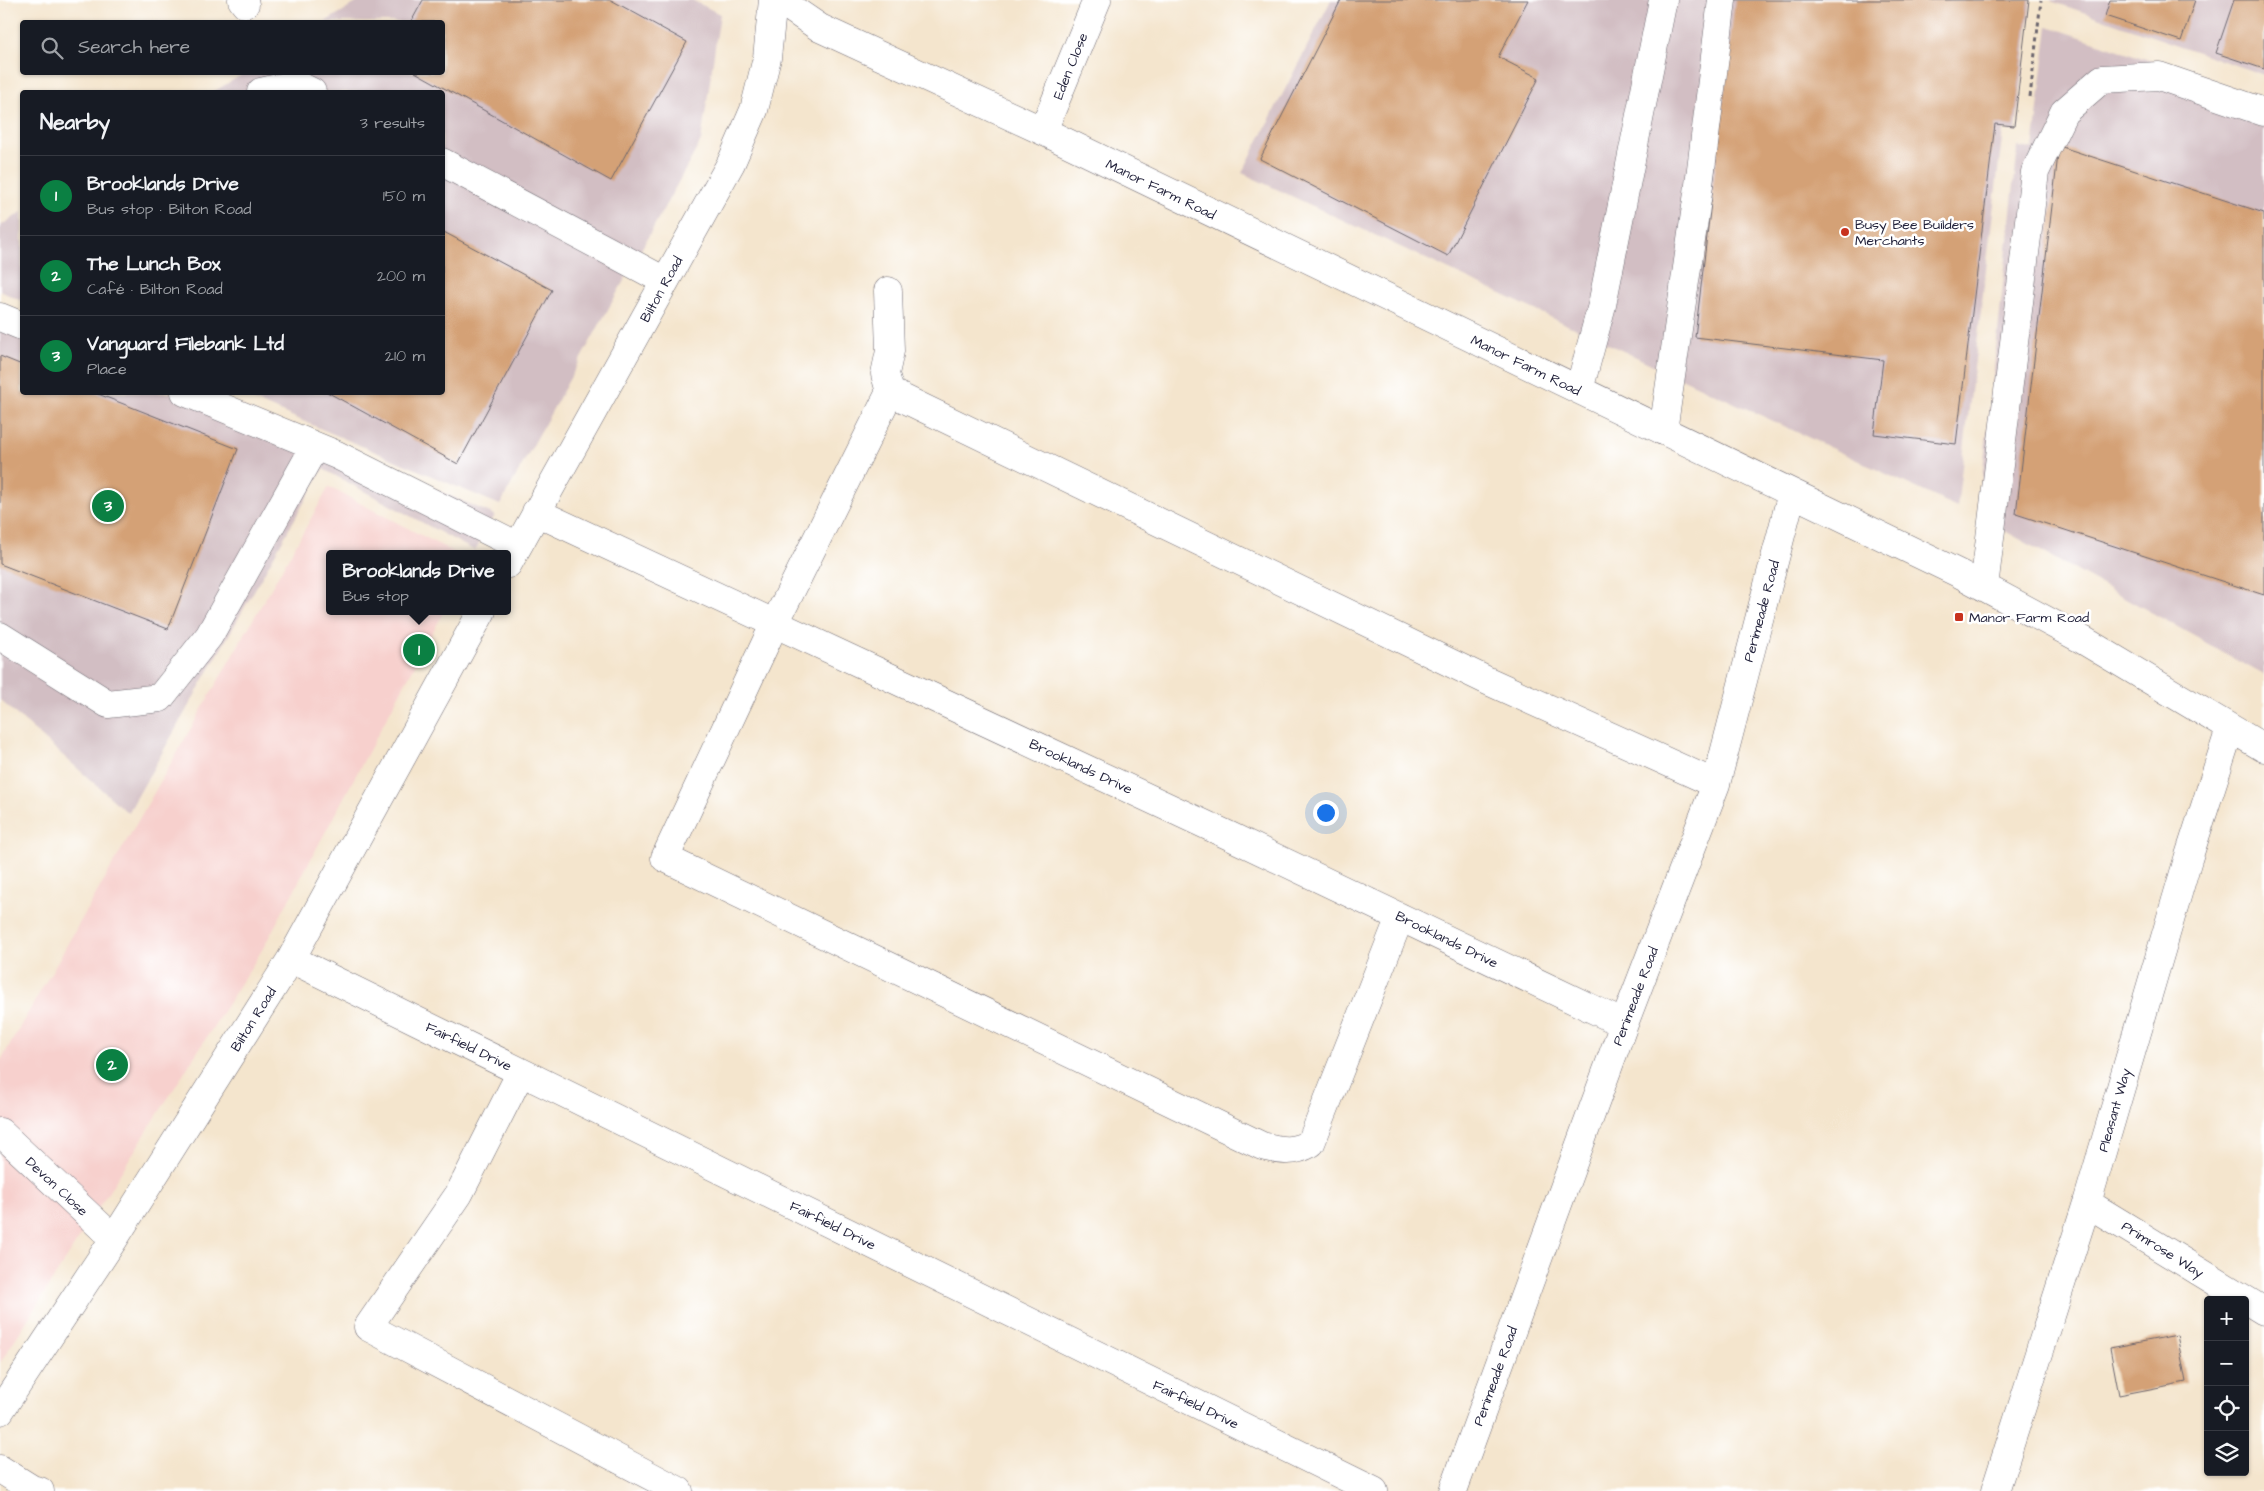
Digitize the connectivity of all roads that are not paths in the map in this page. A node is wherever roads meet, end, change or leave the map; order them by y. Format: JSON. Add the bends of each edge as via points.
{"nodes":[{"id":1,"x":773,"y":0,"type":"edge"},
{"id":2,"x":778,"y":0,"type":"edge"},
{"id":3,"x":1097,"y":0,"type":"edge"},
{"id":4,"x":1663,"y":0,"type":"edge"},
{"id":5,"x":1722,"y":0,"type":"edge"},
{"id":6,"x":270,"y":90,"type":"edge"},
{"id":7,"x":308,"y":90,"type":"edge"},
{"id":8,"x":2264,"y":112,"type":"edge"},
{"id":9,"x":1042,"y":132,"type":"junction"},
{"id":10,"x":445,"y":164,"type":"edge"},
{"id":11,"x":665,"y":282,"type":"junction"},
{"id":12,"x":888,"y":292,"type":"dead end"},
{"id":13,"x":0,"y":316,"type":"edge"},
{"id":14,"x":20,"y":325,"type":"edge"},
{"id":15,"x":1579,"y":390,"type":"junction"},
{"id":16,"x":890,"y":392,"type":"junction"},
{"id":17,"x":192,"y":395,"type":"edge"},
{"id":18,"x":1663,"y":431,"type":"junction"},
{"id":19,"x":315,"y":446,"type":"junction"},
{"id":20,"x":1792,"y":493,"type":"junction"},
{"id":21,"x":536,"y":512,"type":"junction"},
{"id":22,"x":504,"y":550,"type":"edge"},
{"id":23,"x":513,"y":555,"type":"edge"},
{"id":24,"x":1984,"y":587,"type":"junction"},
{"id":25,"x":480,"y":615,"type":"edge"},
{"id":26,"x":775,"y":623,"type":"junction"},
{"id":27,"x":0,"y":636,"type":"edge"},
{"id":28,"x":2230,"y":729,"type":"junction"},
{"id":29,"x":2264,"y":748,"type":"edge"},
{"id":30,"x":1716,"y":784,"type":"junction"},
{"id":31,"x":1400,"y":916,"type":"junction"},
{"id":32,"x":291,"y":959,"type":"junction"},
{"id":33,"x":1624,"y":1024,"type":"junction"},
{"id":34,"x":521,"y":1072,"type":"junction"},
{"id":35,"x":0,"y":1132,"type":"edge"},
{"id":36,"x":2087,"y":1203,"type":"junction"},
{"id":37,"x":114,"y":1239,"type":"junction"},
{"id":38,"x":2264,"y":1311,"type":"edge"},
{"id":39,"x":0,"y":1411,"type":"edge"},
{"id":40,"x":0,"y":1470,"type":"edge"},
{"id":41,"x":40,"y":1491,"type":"edge"},
{"id":42,"x":679,"y":1491,"type":"edge"},
{"id":43,"x":1374,"y":1491,"type":"edge"},
{"id":44,"x":1453,"y":1491,"type":"edge"},
{"id":45,"x":1995,"y":1491,"type":"edge"}],
"edges":[{"from":1,"to":11,"type":"street","name":"Bilton Road","via":[[768,58],[754,110],[731,163]]},
{"from":2,"to":9,"type":"street","name":"Manor Farm Road","via":[[820,28]]},
{"from":3,"to":9,"type":"street","name":"Eden Close"},
{"from":4,"to":15,"type":"street","via":[[1602,305]]},
{"from":5,"to":18,"type":"street"},
{"from":6,"to":7,"type":"street","via":[[296,84]]},
{"from":8,"to":24,"type":"street","via":[[2158,76],[2102,79],[2064,112],[2035,172]]},
{"from":9,"to":15,"type":"street","name":"Manor Farm Road"},
{"from":10,"to":11,"type":"street"},
{"from":11,"to":21,"type":"street","name":"Bilton Road"},
{"from":12,"to":16,"type":"street","via":[[890,351],[885,374]]},
{"from":13,"to":14,"type":"street"},
{"from":15,"to":18,"type":"street","name":"Manor Farm Road"},
{"from":16,"to":26,"type":"street"},
{"from":16,"to":30,"type":"street","via":[[1488,681]]},
{"from":17,"to":19,"type":"street"},
{"from":18,"to":20,"type":"street","name":"Manor Farm Road"},
{"from":19,"to":22,"type":"street"},
{"from":19,"to":27,"type":"street","via":[[209,636],[160,698],[108,704]]},
{"from":20,"to":24,"type":"street","name":"Manor Farm Road"},
{"from":20,"to":30,"type":"street","name":"Perimeade Road"},
{"from":21,"to":23,"type":"street","name":"Bilton Road"},
{"from":21,"to":26,"type":"street","name":"Brooklands Drive"},
{"from":24,"to":28,"type":"street","name":"Manor Farm Road","via":[[2083,640]]},
{"from":25,"to":32,"type":"street","name":"Bilton Road"},
{"from":26,"to":31,"type":"street","name":"Brooklands Drive"},
{"from":26,"to":31,"type":"street","via":[[665,858],[1262,1146],[1286,1152],[1311,1143]]},
{"from":28,"to":29,"type":"street","name":"Manor Farm Road"},
{"from":28,"to":36,"type":"street","name":"Pleasant Way","via":[[2188,859]]},
{"from":30,"to":33,"type":"street","name":"Perimeade Road"},
{"from":31,"to":33,"type":"street","name":"Brooklands Drive"},
{"from":32,"to":34,"type":"street","name":"Fairfield Drive"},
{"from":32,"to":37,"type":"street","name":"Bilton Road"},
{"from":33,"to":44,"type":"street","name":"Perimeade Road"},
{"from":34,"to":42,"type":"street","via":[[459,1194],[368,1327]]},
{"from":34,"to":43,"type":"street","name":"Fairfield Drive"},
{"from":35,"to":37,"type":"street","name":"Devon Close"},
{"from":36,"to":38,"type":"street","name":"Primrose Way"},
{"from":36,"to":45,"type":"street","name":"Pleasant Way"},
{"from":37,"to":39,"type":"street","name":"Bilton Road"},
{"from":40,"to":41,"type":"street"}]}
